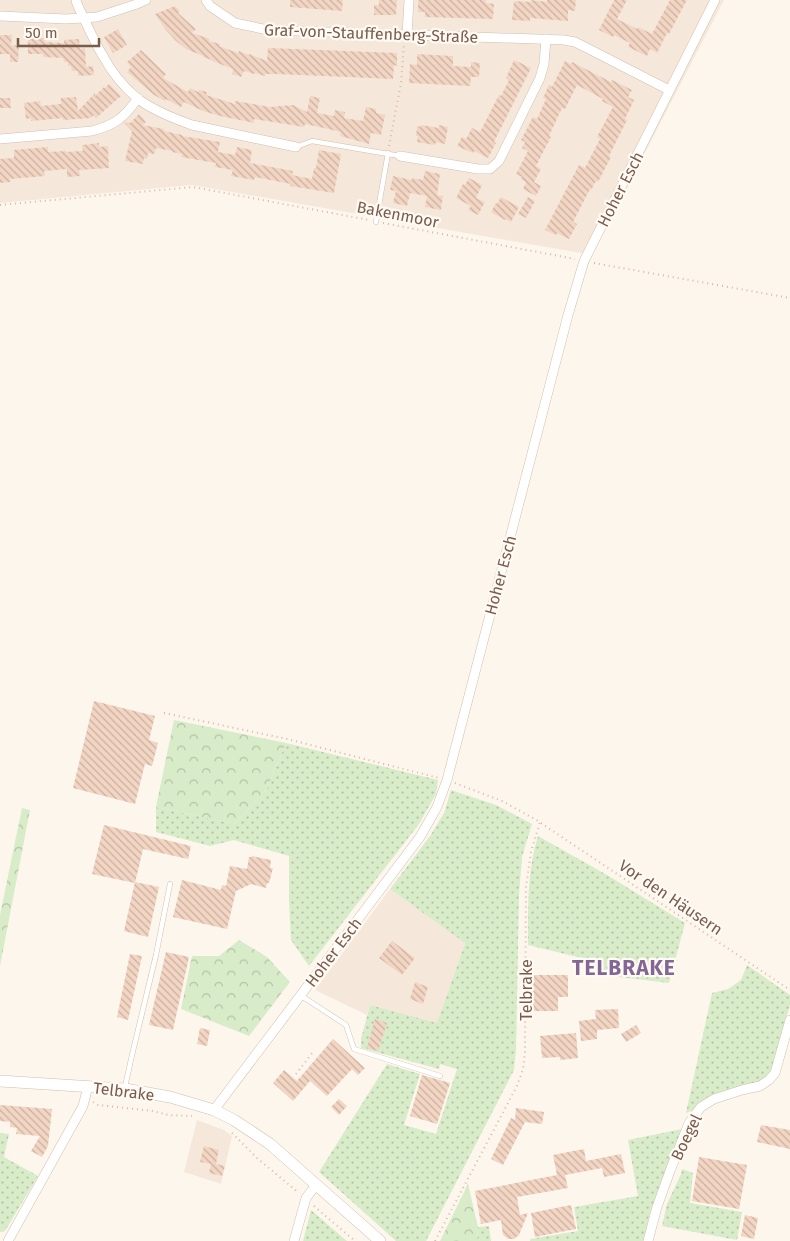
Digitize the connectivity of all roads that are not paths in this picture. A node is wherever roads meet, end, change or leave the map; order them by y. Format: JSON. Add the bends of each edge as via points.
{"nodes":[{"id":1,"x":76,"y":0,"type":"edge"},
{"id":2,"x":146,"y":0,"type":"edge"},
{"id":3,"x":206,"y":0,"type":"edge"},
{"id":4,"x":409,"y":0,"type":"edge"},
{"id":5,"x":715,"y":0,"type":"edge"},
{"id":6,"x":0,"y":16,"type":"edge"},
{"id":7,"x":83,"y":17,"type":"junction"},
{"id":8,"x":407,"y":35,"type":"junction"},
{"id":9,"x":546,"y":39,"type":"junction"},
{"id":10,"x":669,"y":90,"type":"junction"},
{"id":11,"x":138,"y":98,"type":"junction"},
{"id":12,"x":0,"y":139,"type":"edge"},
{"id":13,"x":296,"y":147,"type":"joint"},
{"id":14,"x":388,"y":153,"type":"junction"},
{"id":15,"x":400,"y":156,"type":"joint"},
{"id":16,"x":376,"y":222,"type":"road end"},
{"id":17,"x":170,"y":884,"type":"dead end"},
{"id":18,"x":300,"y":995,"type":"junction"},
{"id":19,"x":790,"y":1020,"type":"edge"},
{"id":20,"x":440,"y":1076,"type":"dead end"},
{"id":21,"x":0,"y":1081,"type":"edge"},
{"id":22,"x":88,"y":1086,"type":"junction"},
{"id":23,"x":125,"y":1089,"type":"junction"},
{"id":24,"x":214,"y":1110,"type":"junction"},
{"id":25,"x":316,"y":1185,"type":"junction"},
{"id":26,"x":8,"y":1241,"type":"edge"},
{"id":27,"x":294,"y":1241,"type":"edge"},
{"id":28,"x":380,"y":1241,"type":"edge"},
{"id":29,"x":648,"y":1241,"type":"edge"}],
"edges":[{"from":1,"to":7,"type":"street"},
{"from":2,"to":7,"type":"street","via":[[97,17]]},
{"from":3,"to":8,"type":"street","name":"Graf-von-Stauffenberg-Straße","via":[[235,23],[268,30]]},
{"from":4,"to":8,"type":"street"},
{"from":5,"to":10,"type":"street","name":"Hoher Esch"},
{"from":6,"to":7,"type":"street"},
{"from":7,"to":11,"type":"street","via":[[103,57]]},
{"from":8,"to":9,"type":"street","name":"Graf-von-Stauffenberg-Straße"},
{"from":9,"to":10,"type":"street","name":"Graf-von-Stauffenberg-Straße","via":[[575,42]]},
{"from":9,"to":15,"type":"street","via":[[540,78],[499,161],[490,169]]},
{"from":10,"to":18,"type":"street","name":"Hoher Esch","via":[[584,261],[447,780],[437,807],[420,837]]},
{"from":11,"to":12,"type":"street","via":[[116,122],[92,131]]},
{"from":11,"to":13,"type":"street","via":[[192,125]]},
{"from":13,"to":14,"type":"lane","via":[[312,141]]},
{"from":14,"to":15,"type":"lane"},
{"from":14,"to":16,"type":"lane"},
{"from":17,"to":23,"type":"lane"},
{"from":18,"to":20,"type":"lane","via":[[346,1025],[354,1049]]},
{"from":18,"to":24,"type":"street","name":"Hoher Esch"},
{"from":19,"to":29,"type":"street","name":"Boegel","via":[[775,1073],[769,1080],[760,1086],[714,1099],[701,1107],[690,1123],[657,1207]]},
{"from":21,"to":22,"type":"street","name":"Telbrake"},
{"from":22,"to":23,"type":"street","name":"Telbrake"},
{"from":22,"to":26,"type":"street","via":[[83,1106]]},
{"from":23,"to":24,"type":"street","name":"Telbrake","via":[[170,1097]]},
{"from":24,"to":25,"type":"street","name":"Telbrake","via":[[270,1144]]},
{"from":25,"to":27,"type":"street","via":[[306,1198]]},
{"from":25,"to":28,"type":"street","name":"Telbrake"}]}
